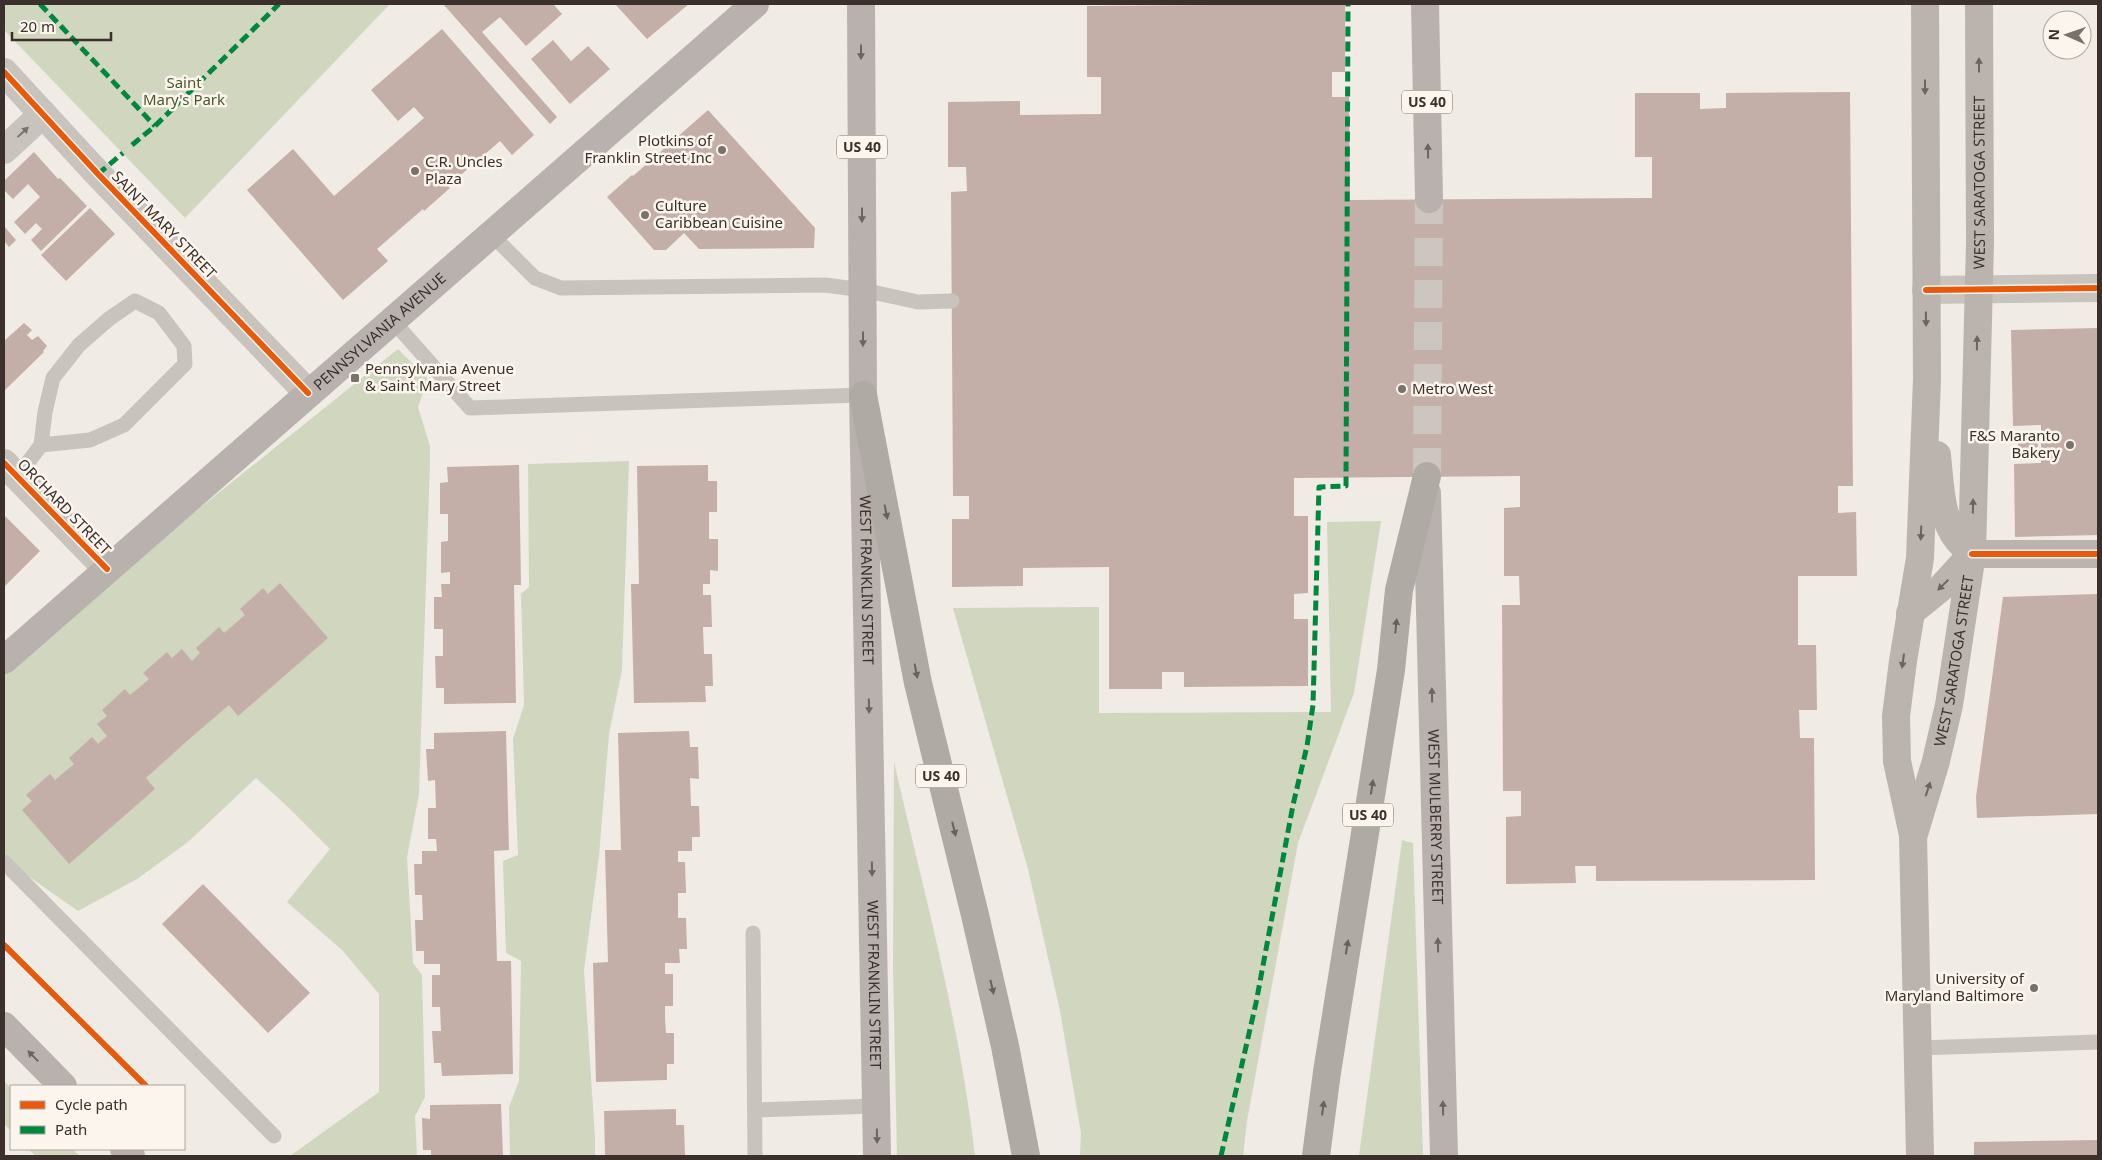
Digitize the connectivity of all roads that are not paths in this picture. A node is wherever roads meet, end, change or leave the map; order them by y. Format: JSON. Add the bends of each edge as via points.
{"nodes":[{"id":1,"x":755,"y":4,"type":"edge"},
{"id":2,"x":861,"y":4,"type":"edge"},
{"id":3,"x":1425,"y":4,"type":"edge"},
{"id":4,"x":1925,"y":4,"type":"edge"},
{"id":5,"x":1979,"y":4,"type":"edge"},
{"id":6,"x":4,"y":72,"type":"edge"},
{"id":7,"x":43,"y":114,"type":"junction"},
{"id":8,"x":4,"y":150,"type":"edge"},
{"id":9,"x":1429,"y":199,"type":"tunnel mouth"},
{"id":10,"x":492,"y":236,"type":"junction"},
{"id":11,"x":2098,"y":288,"type":"edge"},
{"id":12,"x":1978,"y":289,"type":"junction"},
{"id":13,"x":863,"y":290,"type":"junction"},
{"id":14,"x":1926,"y":290,"type":"junction"},
{"id":15,"x":952,"y":301,"type":"dead end"},
{"id":16,"x":393,"y":321,"type":"junction"},
{"id":17,"x":1927,"y":379,"type":"junction"},
{"id":18,"x":308,"y":393,"type":"junction"},
{"id":19,"x":863,"y":395,"type":"junction"},
{"id":20,"x":41,"y":445,"type":"junction"},
{"id":21,"x":10,"y":470,"type":"edge"},
{"id":22,"x":1427,"y":476,"type":"joint"},
{"id":23,"x":1972,"y":554,"type":"junction"},
{"id":24,"x":2098,"y":554,"type":"edge"},
{"id":25,"x":107,"y":569,"type":"junction"},
{"id":26,"x":1910,"y":613,"type":"junction"},
{"id":27,"x":4,"y":660,"type":"edge"},
{"id":28,"x":1913,"y":835,"type":"junction"},
{"id":29,"x":4,"y":862,"type":"edge"},
{"id":30,"x":753,"y":933,"type":"dead end"},
{"id":31,"x":4,"y":1026,"type":"edge"},
{"id":32,"x":2098,"y":1042,"type":"edge"},
{"id":33,"x":1918,"y":1048,"type":"junction"},
{"id":34,"x":62,"y":1085,"type":"edge"},
{"id":35,"x":876,"y":1106,"type":"junction"},
{"id":36,"x":755,"y":1110,"type":"junction"},
{"id":37,"x":274,"y":1136,"type":"dead end"},
{"id":38,"x":755,"y":1156,"type":"edge"},
{"id":39,"x":877,"y":1156,"type":"edge"},
{"id":40,"x":1026,"y":1156,"type":"edge"},
{"id":41,"x":1316,"y":1156,"type":"edge"},
{"id":42,"x":1444,"y":1156,"type":"edge"},
{"id":43,"x":1920,"y":1156,"type":"edge"}],
"edges":[{"from":1,"to":10,"type":"main road","name":"PENNSYLVANIA AVENUE"},
{"from":2,"to":13,"type":"main road","name":"WEST FRANKLIN STREET","number":"US 40","one_way":true},
{"from":9,"to":3,"type":"main road","number":"US 40","one_way":true},
{"from":4,"to":14,"type":"main road","name":"WEST SARATOGA STREET","one_way":true},
{"from":12,"to":5,"type":"main road","name":"WEST SARATOGA STREET","one_way":true},
{"from":6,"to":7,"type":"street","name":"SAINT MARY STREET"},
{"from":8,"to":7,"type":"street","one_way":true},
{"from":7,"to":18,"type":"street","name":"SAINT MARY STREET"},
{"from":10,"to":13,"type":"lane","via":[[535,278],[561,288],[825,285]]},
{"from":10,"to":16,"type":"main road","name":"PENNSYLVANIA AVENUE"},
{"from":11,"to":12,"type":"street"},
{"from":12,"to":14,"type":"street"},
{"from":23,"to":12,"type":"main road","name":"WEST SARATOGA STREET","one_way":true},
{"from":13,"to":15,"type":"lane","via":[[918,302]]},
{"from":13,"to":19,"type":"main road","name":"WEST FRANKLIN STREET","number":"US 40","one_way":true},
{"from":14,"to":17,"type":"main road","name":"WEST SARATOGA STREET","one_way":true},
{"from":16,"to":18,"type":"main road","name":"PENNSYLVANIA AVENUE"},
{"from":16,"to":19,"type":"lane","via":[[470,408]]},
{"from":17,"to":23,"type":"main road","via":[[1948,524],[1957,540]]},
{"from":17,"to":26,"type":"main road","name":"WEST SARATOGA STREET","one_way":true,"via":[[1920,558]]},
{"from":18,"to":25,"type":"main road","name":"PENNSYLVANIA AVENUE"},
{"from":19,"to":35,"type":"main road","name":"WEST FRANKLIN STREET","one_way":true},
{"from":19,"to":40,"type":"highway","number":"US 40","one_way":true,"via":[[918,684],[984,952]]},
{"from":20,"to":20,"type":"lane","via":[[53,378],[79,346],[135,301],[159,314],[184,346],[185,364],[124,425],[90,440]]},
{"from":20,"to":21,"type":"lane"},
{"from":21,"to":25,"type":"street","name":"ORCHARD STREET"},
{"from":41,"to":22,"type":"highway","number":"US 40","one_way":true,"via":[[1391,670],[1399,590]]},
{"from":42,"to":22,"type":"main road","name":"WEST MULBERRY STREET","one_way":true},
{"from":23,"to":24,"type":"main road"},
{"from":23,"to":26,"type":"main road","one_way":true,"via":[[1942,587]]},
{"from":28,"to":23,"type":"main road","name":"WEST SARATOGA STREET","one_way":true,"via":[[1936,762],[1949,705]]},
{"from":25,"to":27,"type":"main road","name":"PENNSYLVANIA AVENUE"},
{"from":26,"to":28,"type":"main road","name":"WEST SARATOGA STREET","one_way":true,"via":[[1896,716],[1897,761]]},
{"from":28,"to":33,"type":"main road","name":"WEST SARATOGA STREET"},
{"from":29,"to":37,"type":"lane"},
{"from":30,"to":36,"type":"lane"},
{"from":34,"to":31,"type":"main road","one_way":true},
{"from":32,"to":33,"type":"lane"},
{"from":33,"to":43,"type":"main road","name":"WEST SARATOGA STREET"},
{"from":35,"to":36,"type":"lane"},
{"from":35,"to":39,"type":"main road","name":"WEST FRANKLIN STREET","one_way":true},
{"from":36,"to":38,"type":"lane"}]}
